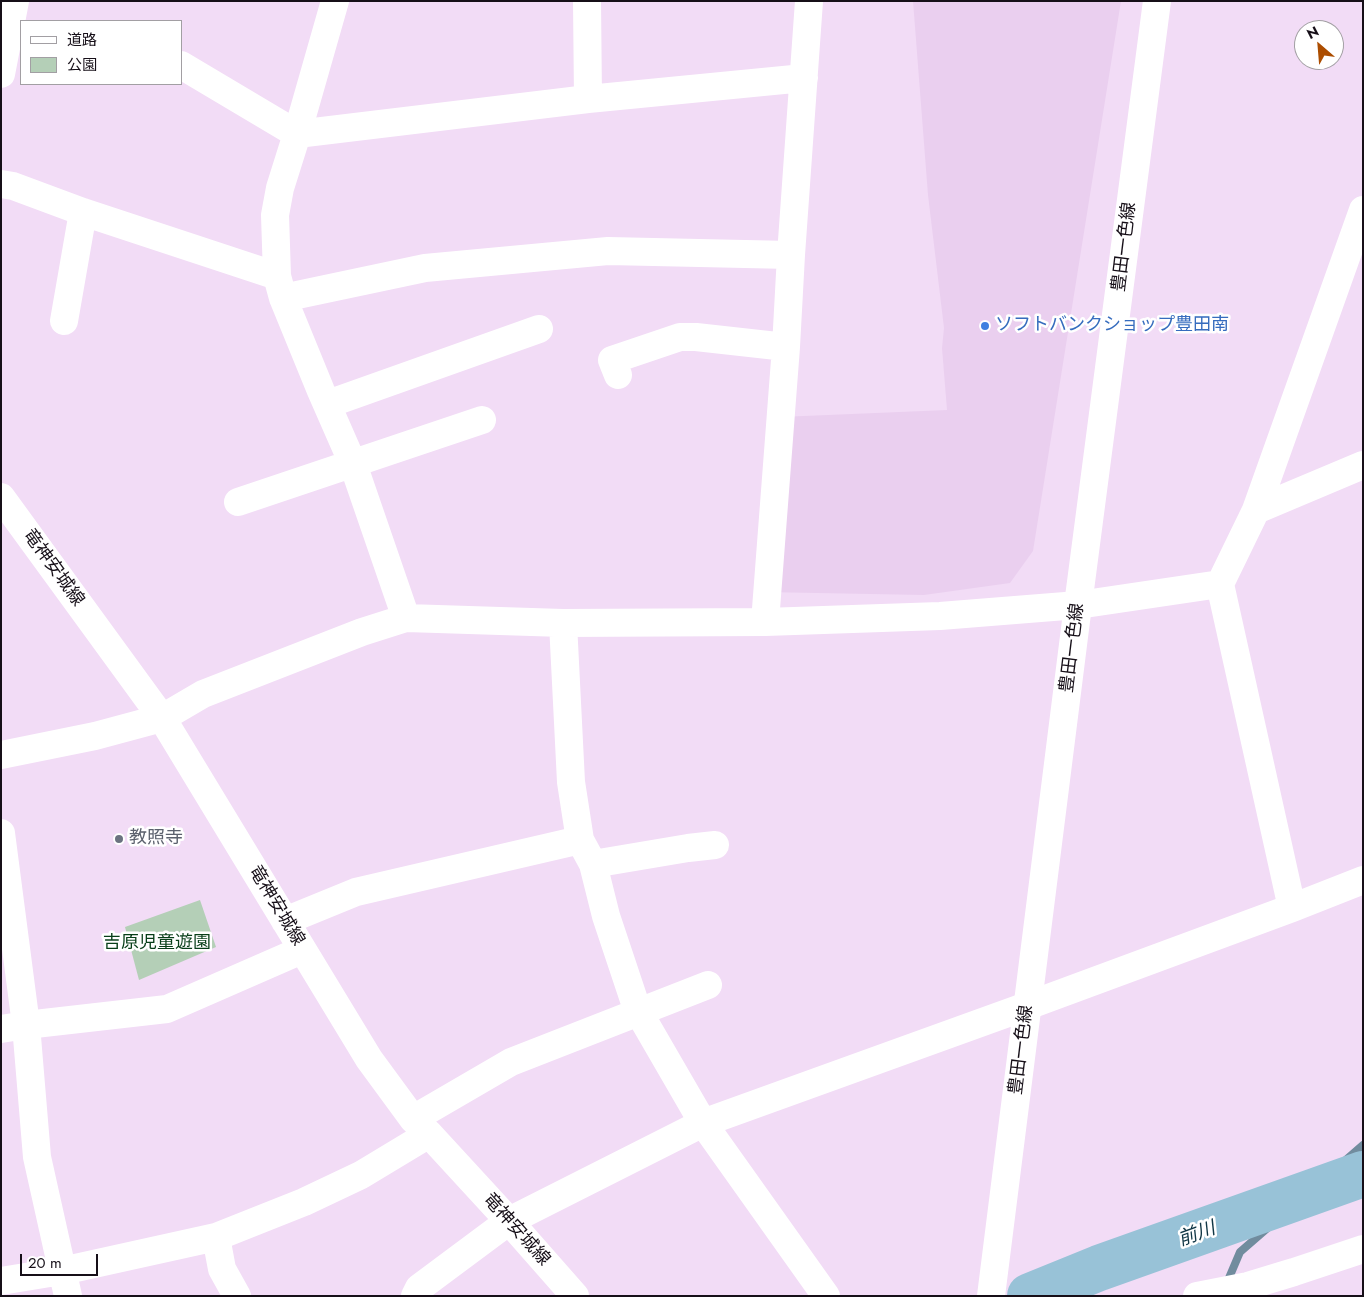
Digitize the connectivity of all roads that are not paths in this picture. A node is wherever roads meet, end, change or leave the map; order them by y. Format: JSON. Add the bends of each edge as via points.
{"nodes":[{"id":1,"x":15,"y":1,"type":"edge"},
{"id":2,"x":335,"y":1,"type":"edge"},
{"id":3,"x":587,"y":1,"type":"edge"},
{"id":4,"x":809,"y":1,"type":"edge"},
{"id":5,"x":1156,"y":1,"type":"edge"},
{"id":6,"x":182,"y":66,"type":"edge"},
{"id":7,"x":1,"y":74,"type":"edge"},
{"id":8,"x":804,"y":78,"type":"junction"},
{"id":9,"x":588,"y":99,"type":"junction"},
{"id":10,"x":297,"y":134,"type":"junction"},
{"id":11,"x":1,"y":184,"type":"edge"},
{"id":12,"x":1363,"y":210,"type":"edge"},
{"id":13,"x":83,"y":212,"type":"junction"},
{"id":14,"x":791,"y":255,"type":"junction"},
{"id":15,"x":280,"y":287,"type":"junction"},
{"id":16,"x":64,"y":320,"type":"dead end"},
{"id":17,"x":539,"y":330,"type":"dead end"},
{"id":18,"x":786,"y":347,"type":"junction"},
{"id":19,"x":618,"y":375,"type":"dead end"},
{"id":20,"x":328,"y":404,"type":"junction"},
{"id":21,"x":482,"y":420,"type":"dead end"},
{"id":22,"x":353,"y":464,"type":"junction"},
{"id":23,"x":1363,"y":466,"type":"edge"},
{"id":24,"x":1,"y":497,"type":"edge"},
{"id":25,"x":238,"y":502,"type":"dead end"},
{"id":26,"x":1256,"y":510,"type":"junction"},
{"id":27,"x":1220,"y":584,"type":"junction"},
{"id":28,"x":1078,"y":605,"type":"junction"},
{"id":29,"x":406,"y":618,"type":"junction"},
{"id":30,"x":765,"y":622,"type":"junction"},
{"id":31,"x":563,"y":623,"type":"junction"},
{"id":32,"x":162,"y":718,"type":"junction"},
{"id":33,"x":1,"y":755,"type":"edge"},
{"id":34,"x":1,"y":833,"type":"edge"},
{"id":35,"x":580,"y":840,"type":"junction"},
{"id":36,"x":715,"y":845,"type":"dead end"},
{"id":37,"x":593,"y":864,"type":"junction"},
{"id":38,"x":1363,"y":880,"type":"edge"},
{"id":39,"x":1292,"y":908,"type":"junction"},
{"id":40,"x":285,"y":921,"type":"junction"},
{"id":41,"x":302,"y":950,"type":"junction"},
{"id":42,"x":708,"y":985,"type":"dead end"},
{"id":43,"x":1027,"y":1006,"type":"junction"},
{"id":44,"x":639,"y":1013,"type":"junction"},
{"id":45,"x":14,"y":1027,"type":"edge"},
{"id":46,"x":703,"y":1123,"type":"junction"},
{"id":47,"x":421,"y":1126,"type":"junction"},
{"id":48,"x":510,"y":1221,"type":"junction"},
{"id":49,"x":216,"y":1238,"type":"junction"},
{"id":50,"x":1363,"y":1249,"type":"edge"},
{"id":51,"x":1,"y":1281,"type":"edge"},
{"id":52,"x":65,"y":1283,"type":"edge"},
{"id":53,"x":237,"y":1296,"type":"edge"},
{"id":54,"x":415,"y":1296,"type":"edge"},
{"id":55,"x":575,"y":1296,"type":"edge"},
{"id":56,"x":826,"y":1296,"type":"edge"},
{"id":57,"x":991,"y":1296,"type":"edge"},
{"id":58,"x":1197,"y":1296,"type":"edge"}],
"edges":[{"from":1,"to":7,"type":"street"},
{"from":2,"to":10,"type":"street"},
{"from":3,"to":9,"type":"street"},
{"from":4,"to":8,"type":"street"},
{"from":5,"to":28,"type":"street","name":"豊田一色線"},
{"from":6,"to":10,"type":"street"},
{"from":8,"to":9,"type":"street"},
{"from":8,"to":14,"type":"street"},
{"from":9,"to":10,"type":"street"},
{"from":10,"to":15,"type":"street","via":[[275,215]]},
{"from":11,"to":13,"type":"street"},
{"from":12,"to":26,"type":"street"},
{"from":13,"to":15,"type":"street"},
{"from":13,"to":16,"type":"street"},
{"from":14,"to":15,"type":"street","via":[[608,251],[424,268]]},
{"from":14,"to":18,"type":"street"},
{"from":15,"to":20,"type":"street"},
{"from":17,"to":20,"type":"street"},
{"from":18,"to":19,"type":"street","via":[[680,337],[612,360]]},
{"from":18,"to":30,"type":"street"},
{"from":20,"to":22,"type":"street"},
{"from":21,"to":22,"type":"street"},
{"from":22,"to":25,"type":"street"},
{"from":22,"to":29,"type":"street"},
{"from":23,"to":26,"type":"street"},
{"from":24,"to":32,"type":"street","name":"竜神安城線"},
{"from":26,"to":27,"type":"street"},
{"from":27,"to":28,"type":"street"},
{"from":27,"to":39,"type":"street"},
{"from":28,"to":30,"type":"street","via":[[940,616]]},
{"from":28,"to":43,"type":"street","name":"豊田一色線"},
{"from":29,"to":31,"type":"street"},
{"from":29,"to":32,"type":"street","via":[[203,694]]},
{"from":30,"to":31,"type":"street"},
{"from":31,"to":35,"type":"street","via":[[571,782]]},
{"from":32,"to":33,"type":"street","via":[[95,736]]},
{"from":32,"to":40,"type":"street","name":"竜神安城線"},
{"from":34,"to":45,"type":"street"},
{"from":35,"to":37,"type":"street"},
{"from":35,"to":40,"type":"street","via":[[356,892]]},
{"from":36,"to":37,"type":"street"},
{"from":37,"to":44,"type":"street","via":[[606,916]]},
{"from":38,"to":39,"type":"street"},
{"from":39,"to":43,"type":"street"},
{"from":40,"to":41,"type":"street","name":"竜神安城線"},
{"from":41,"to":45,"type":"street","via":[[167,1009]]},
{"from":41,"to":47,"type":"street","name":"竜神安城線","via":[[369,1060]]},
{"from":42,"to":44,"type":"street"},
{"from":43,"to":46,"type":"street"},
{"from":43,"to":57,"type":"street","name":"豊田一色線"},
{"from":44,"to":46,"type":"street"},
{"from":44,"to":47,"type":"street","via":[[511,1062]]},
{"from":45,"to":52,"type":"street","via":[[37,1157]]},
{"from":46,"to":48,"type":"street"},
{"from":46,"to":56,"type":"street"},
{"from":47,"to":48,"type":"street","name":"竜神安城線"},
{"from":47,"to":49,"type":"street","via":[[362,1176]]},
{"from":48,"to":54,"type":"street","via":[[419,1288]]},
{"from":48,"to":55,"type":"street","name":"竜神安城線"},
{"from":49,"to":52,"type":"street"},
{"from":49,"to":53,"type":"street","via":[[222,1269]]},
{"from":50,"to":58,"type":"street","via":[[1248,1286]]},
{"from":51,"to":52,"type":"street"}]}
